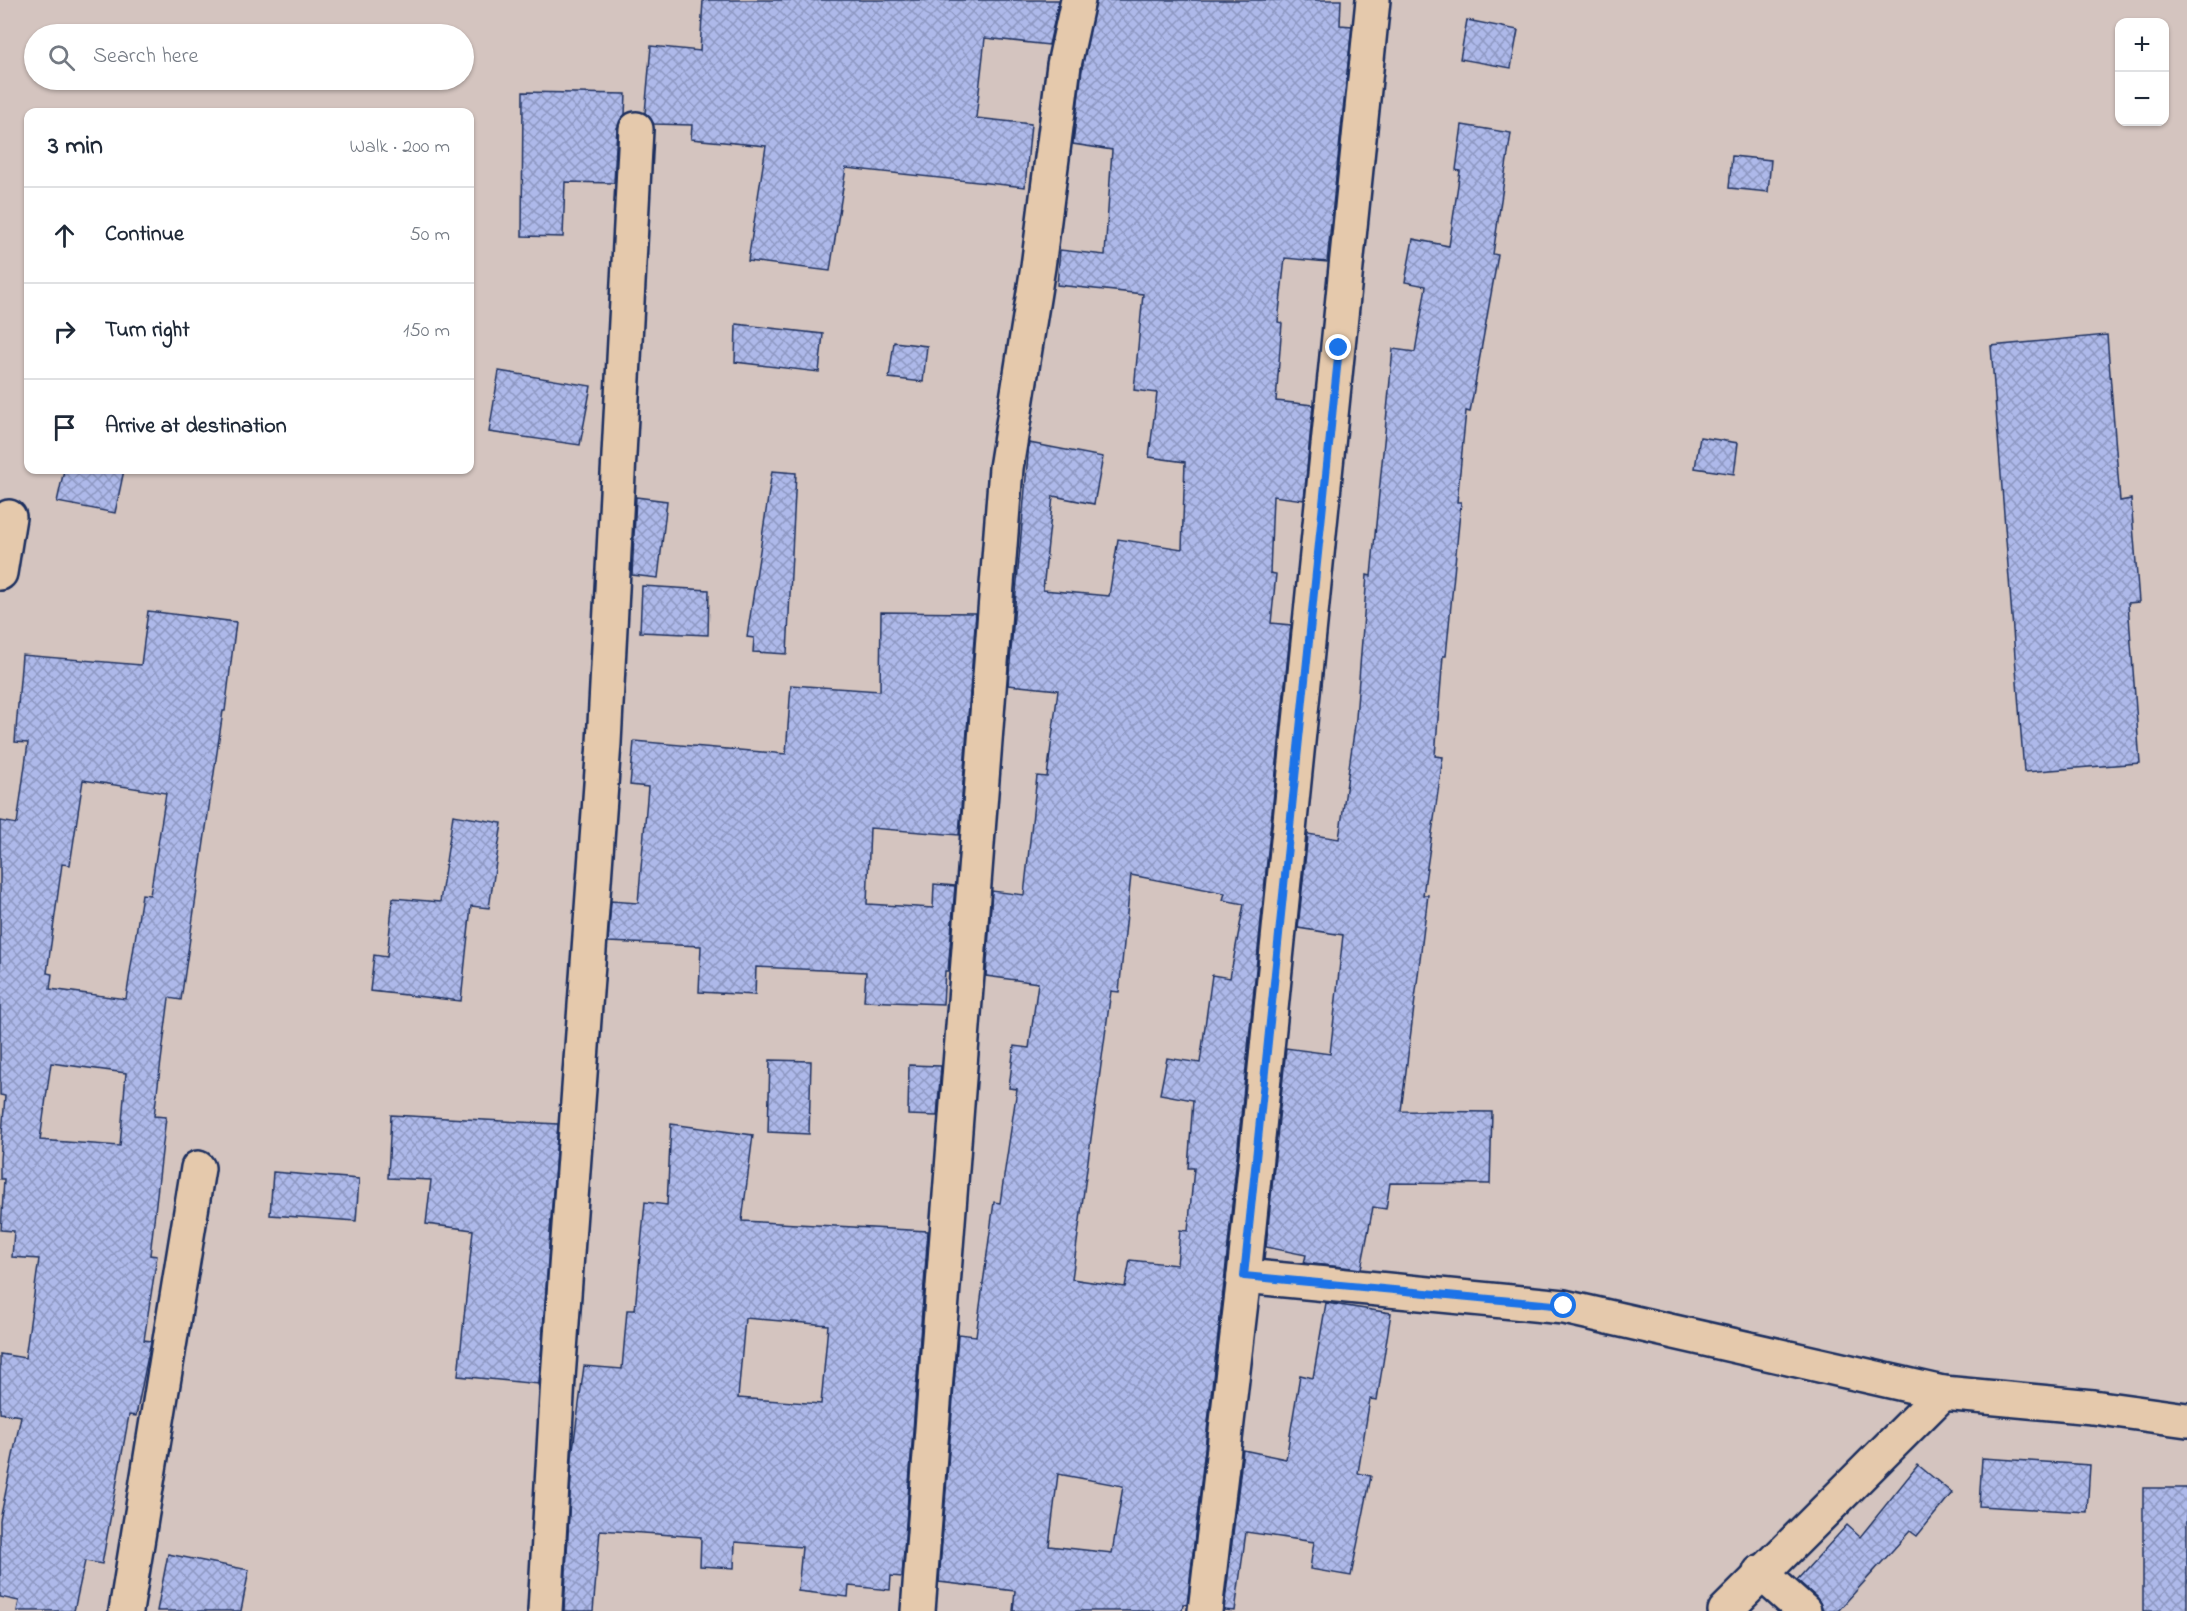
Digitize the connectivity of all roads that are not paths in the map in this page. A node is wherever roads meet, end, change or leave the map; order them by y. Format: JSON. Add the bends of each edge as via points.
{"nodes":[{"id":1,"x":1078,"y":0,"type":"edge"},
{"id":2,"x":1373,"y":0,"type":"edge"},
{"id":3,"x":636,"y":129,"type":"dead end"},
{"id":4,"x":9,"y":517,"type":"dead end"},
{"id":5,"x":0,"y":573,"type":"edge"},
{"id":6,"x":198,"y":1168,"type":"dead end"},
{"id":7,"x":1244,"y":1276,"type":"junction"},
{"id":8,"x":1943,"y":1393,"type":"junction"},
{"id":9,"x":2187,"y":1420,"type":"edge"},
{"id":10,"x":1761,"y":1572,"type":"junction"},
{"id":11,"x":126,"y":1611,"type":"edge"},
{"id":12,"x":545,"y":1611,"type":"edge"},
{"id":13,"x":918,"y":1611,"type":"edge"},
{"id":14,"x":1205,"y":1611,"type":"edge"},
{"id":15,"x":1725,"y":1611,"type":"edge"},
{"id":16,"x":1804,"y":1611,"type":"edge"}],
"edges":[{"from":1,"to":13,"type":"street","via":[[1064,65],[1038,267],[1006,468]]},
{"from":2,"to":7,"type":"street"},
{"from":3,"to":12,"type":"street","via":[[604,743]]},
{"from":4,"to":5,"type":"street"},
{"from":6,"to":11,"type":"street"},
{"from":7,"to":8,"type":"street","via":[[1564,1306]]},
{"from":7,"to":14,"type":"street"},
{"from":8,"to":9,"type":"street"},
{"from":8,"to":10,"type":"street"},
{"from":10,"to":15,"type":"street"},
{"from":10,"to":16,"type":"street"}]}
